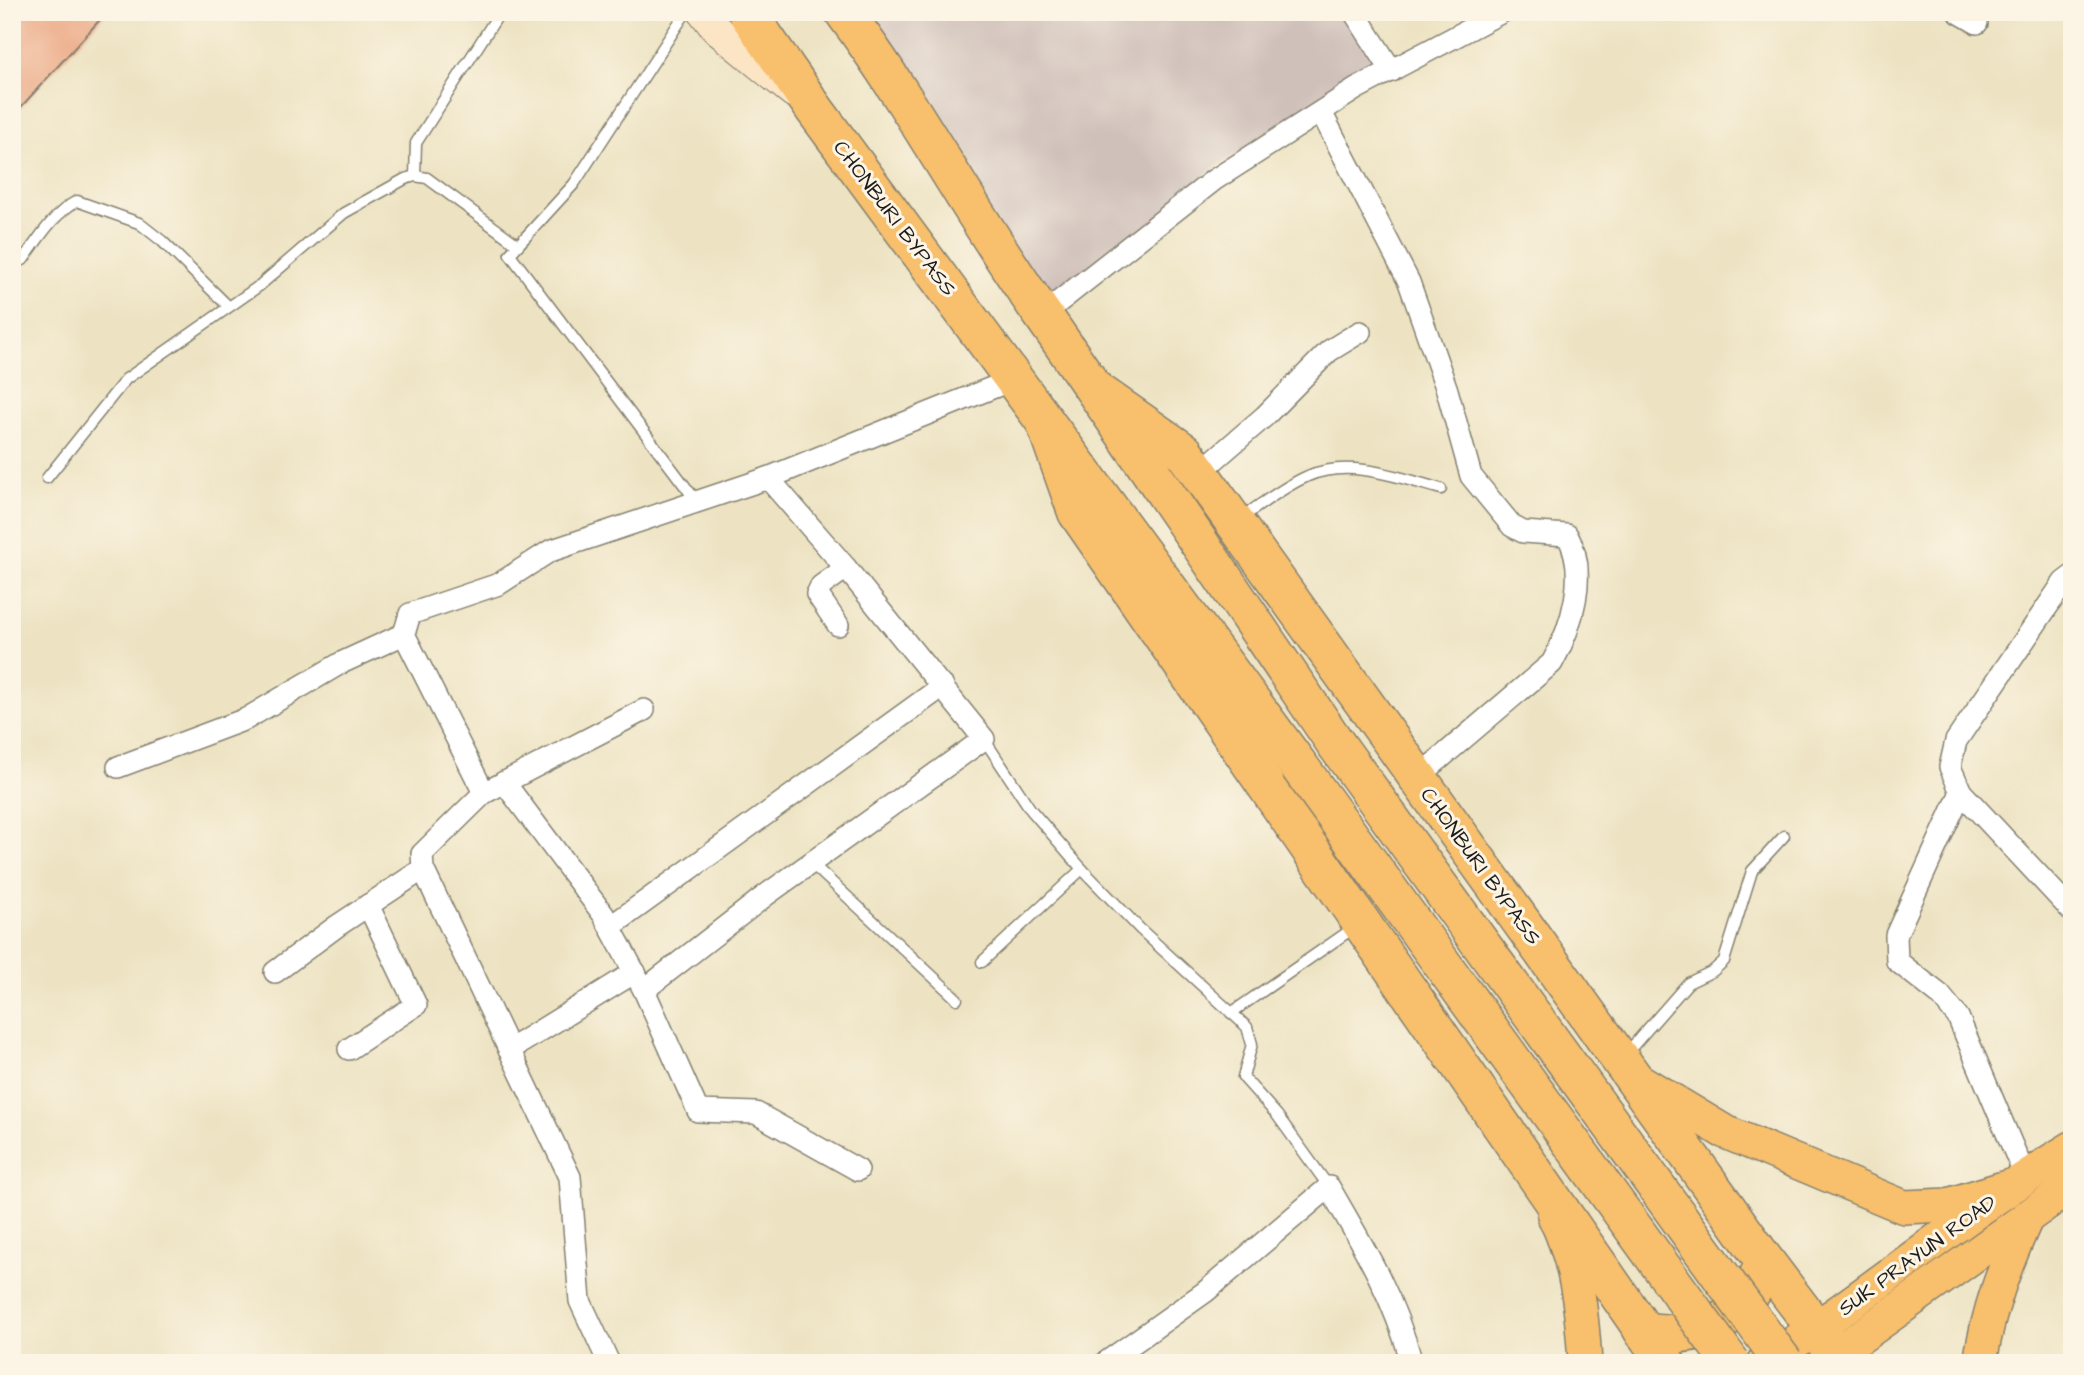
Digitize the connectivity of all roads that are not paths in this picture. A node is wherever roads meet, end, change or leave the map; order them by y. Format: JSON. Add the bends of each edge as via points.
{"nodes":[{"id":1,"x":500,"y":12,"type":"edge"},
{"id":2,"x":686,"y":12,"type":"edge"},
{"id":3,"x":703,"y":12,"type":"edge"},
{"id":4,"x":747,"y":12,"type":"edge"},
{"id":5,"x":844,"y":12,"type":"edge"},
{"id":6,"x":855,"y":12,"type":"edge"},
{"id":7,"x":1354,"y":12,"type":"edge"},
{"id":8,"x":1493,"y":14,"type":"edge"},
{"id":9,"x":884,"y":65,"type":"junction"},
{"id":10,"x":1392,"y":71,"type":"junction"},
{"id":11,"x":815,"y":110,"type":"junction"},
{"id":12,"x":1321,"y":112,"type":"junction"},
{"id":13,"x":415,"y":176,"type":"junction"},
{"id":14,"x":518,"y":245,"type":"junction"},
{"id":15,"x":23,"y":260,"type":"dead end"},
{"id":16,"x":228,"y":306,"type":"junction"},
{"id":17,"x":1042,"y":315,"type":"junction"},
{"id":18,"x":1360,"y":332,"type":"dead end"},
{"id":19,"x":1014,"y":379,"type":"junction"},
{"id":20,"x":1098,"y":392,"type":"junction"},
{"id":21,"x":1045,"y":422,"type":"junction"},
{"id":22,"x":1199,"y":474,"type":"junction"},
{"id":23,"x":47,"y":478,"type":"dead end"},
{"id":24,"x":768,"y":478,"type":"junction"},
{"id":25,"x":1441,"y":489,"type":"dead end"},
{"id":26,"x":697,"y":502,"type":"junction"},
{"id":27,"x":1234,"y":523,"type":"junction"},
{"id":28,"x":846,"y":568,"type":"junction"},
{"id":29,"x":2072,"y":576,"type":"edge"},
{"id":30,"x":838,"y":625,"type":"dead end"},
{"id":31,"x":404,"y":634,"type":"junction"},
{"id":32,"x":943,"y":686,"type":"junction"},
{"id":33,"x":643,"y":710,"type":"dead end"},
{"id":34,"x":984,"y":739,"type":"junction"},
{"id":35,"x":118,"y":767,"type":"dead end"},
{"id":36,"x":1417,"y":778,"type":"junction"},
{"id":37,"x":504,"y":782,"type":"junction"},
{"id":38,"x":1961,"y":792,"type":"junction"},
{"id":39,"x":484,"y":793,"type":"junction"},
{"id":40,"x":1784,"y":835,"type":"dead end"},
{"id":41,"x":810,"y":862,"type":"junction"},
{"id":42,"x":423,"y":869,"type":"junction"},
{"id":43,"x":1082,"y":869,"type":"junction"},
{"id":44,"x":368,"y":905,"type":"junction"},
{"id":45,"x":2072,"y":911,"type":"edge"},
{"id":46,"x":1362,"y":922,"type":"junction"},
{"id":47,"x":610,"y":927,"type":"junction"},
{"id":48,"x":982,"y":961,"type":"dead end"},
{"id":49,"x":275,"y":972,"type":"dead end"},
{"id":50,"x":640,"y":981,"type":"junction"},
{"id":51,"x":957,"y":999,"type":"dead end"},
{"id":52,"x":1231,"y":1013,"type":"junction"},
{"id":53,"x":349,"y":1049,"type":"dead end"},
{"id":54,"x":509,"y":1050,"type":"junction"},
{"id":55,"x":1628,"y":1069,"type":"junction"},
{"id":56,"x":2072,"y":1148,"type":"edge"},
{"id":57,"x":1528,"y":1166,"type":"junction"},
{"id":58,"x":858,"y":1170,"type":"dead end"},
{"id":59,"x":2017,"y":1181,"type":"junction"},
{"id":60,"x":2072,"y":1185,"type":"edge"},
{"id":61,"x":1329,"y":1187,"type":"junction"},
{"id":62,"x":2028,"y":1214,"type":"junction"},
{"id":63,"x":1764,"y":1260,"type":"junction"},
{"id":64,"x":1643,"y":1331,"type":"junction"},
{"id":65,"x":1830,"y":1352,"type":"edge"},
{"id":66,"x":608,"y":1363,"type":"edge"},
{"id":67,"x":1105,"y":1363,"type":"edge"},
{"id":68,"x":1412,"y":1363,"type":"edge"},
{"id":69,"x":1585,"y":1363,"type":"edge"},
{"id":70,"x":1666,"y":1363,"type":"edge"},
{"id":71,"x":1731,"y":1363,"type":"edge"},
{"id":72,"x":1763,"y":1363,"type":"edge"},
{"id":73,"x":1784,"y":1363,"type":"edge"},
{"id":74,"x":1980,"y":1363,"type":"edge"}],
"edges":[{"from":1,"to":13,"type":"lane","via":[[416,144]]},
{"from":2,"to":14,"type":"lane","via":[[574,184]]},
{"from":3,"to":11,"type":"main road","via":[[716,29]]},
{"from":4,"to":11,"type":"highway","name":"CHONBURI BYPASS"},
{"from":5,"to":9,"type":"highway","name":"CHONBURI BYPASS"},
{"from":6,"to":9,"type":"main road"},
{"from":7,"to":10,"type":"street"},
{"from":8,"to":10,"type":"street"},
{"from":9,"to":17,"type":"highway","name":"CHONBURI BYPASS"},
{"from":10,"to":12,"type":"street"},
{"from":11,"to":19,"type":"highway","name":"CHONBURI BYPASS"},
{"from":12,"to":17,"type":"street","via":[[1214,180]]},
{"from":12,"to":36,"type":"street","via":[[1409,282],[1471,476],[1512,526],[1567,535],[1577,563],[1565,640],[1552,663]]},
{"from":13,"to":14,"type":"lane","via":[[448,192]]},
{"from":13,"to":16,"type":"lane","via":[[344,213],[259,286]]},
{"from":14,"to":26,"type":"lane","via":[[510,254]]},
{"from":15,"to":16,"type":"lane","via":[[64,208],[78,201],[139,223]]},
{"from":16,"to":23,"type":"lane","via":[[126,379]]},
{"from":17,"to":20,"type":"highway","name":"CHONBURI BYPASS"},
{"from":18,"to":22,"type":"street","via":[[1329,351]]},
{"from":19,"to":21,"type":"highway","name":"CHONBURI BYPASS"},
{"from":19,"to":24,"type":"street"},
{"from":20,"to":22,"type":"highway","name":"CHONBURI BYPASS","via":[[1184,452]]},
{"from":20,"to":73,"type":"highway","name":"CHONBURI BYPASS","bridge":true,"via":[[1336,744]]},
{"from":21,"to":46,"type":"highway","name":"CHONBURI BYPASS","via":[[1077,512]]},
{"from":21,"to":71,"type":"highway","name":"CHONBURI BYPASS","bridge":true},
{"from":22,"to":27,"type":"highway","name":"CHONBURI BYPASS"},
{"from":24,"to":26,"type":"street"},
{"from":24,"to":28,"type":"street"},
{"from":25,"to":27,"type":"lane","via":[[1377,472],[1333,469],[1308,476]]},
{"from":26,"to":31,"type":"street","via":[[550,551],[499,584],[410,614]]},
{"from":27,"to":36,"type":"highway","name":"CHONBURI BYPASS"},
{"from":28,"to":30,"type":"street","via":[[817,594]]},
{"from":28,"to":32,"type":"street"},
{"from":29,"to":38,"type":"street","via":[[1955,741],[1951,766]]},
{"from":31,"to":35,"type":"street","via":[[341,663],[246,719]]},
{"from":31,"to":39,"type":"street"},
{"from":32,"to":34,"type":"street"},
{"from":32,"to":47,"type":"street"},
{"from":33,"to":37,"type":"street"},
{"from":34,"to":41,"type":"street"},
{"from":34,"to":43,"type":"lane","via":[[1031,810]]},
{"from":36,"to":55,"type":"highway","name":"CHONBURI BYPASS"},
{"from":37,"to":39,"type":"street"},
{"from":37,"to":47,"type":"street"},
{"from":38,"to":45,"type":"street"},
{"from":38,"to":59,"type":"street","via":[[1896,935],[1897,961],[1940,995],[1958,1017]]},
{"from":39,"to":42,"type":"street","via":[[422,854]]},
{"from":40,"to":55,"type":"lane","via":[[1752,871],[1724,961],[1688,983]]},
{"from":41,"to":50,"type":"street"},
{"from":41,"to":51,"type":"lane"},
{"from":42,"to":44,"type":"street"},
{"from":42,"to":54,"type":"street"},
{"from":43,"to":48,"type":"lane"},
{"from":43,"to":52,"type":"lane"},
{"from":44,"to":49,"type":"street"},
{"from":44,"to":53,"type":"street","via":[[416,1005]]},
{"from":46,"to":52,"type":"lane"},
{"from":46,"to":57,"type":"highway","name":"CHONBURI BYPASS"},
{"from":47,"to":50,"type":"street"},
{"from":50,"to":54,"type":"street"},
{"from":50,"to":58,"type":"street","via":[[698,1111],[756,1113]]},
{"from":52,"to":61,"type":"lane","via":[[1247,1027],[1252,1044],[1243,1077]]},
{"from":54,"to":66,"type":"street","via":[[570,1177],[580,1301]]},
{"from":55,"to":59,"type":"main road","via":[[1723,1131],[1904,1208],[1948,1205]]},
{"from":55,"to":63,"type":"highway","name":"CHONBURI BYPASS"},
{"from":56,"to":59,"type":"main road","name":"SUK PRAYUN ROAD"},
{"from":57,"to":64,"type":"highway","name":"CHONBURI BYPASS"},
{"from":57,"to":69,"type":"main road","via":[[1564,1241],[1581,1298]]},
{"from":59,"to":65,"type":"main road","name":"SUK PRAYUN ROAD"},
{"from":60,"to":62,"type":"main road","name":"SUK PRAYUN ROAD"},
{"from":61,"to":67,"type":"street","via":[[1205,1293]]},
{"from":61,"to":68,"type":"street","via":[[1382,1278]]},
{"from":62,"to":65,"type":"main road","name":"SUK PRAYUN ROAD"},
{"from":62,"to":74,"type":"main road","via":[[2003,1268]]},
{"from":63,"to":64,"type":"highway","via":[[1756,1285],[1740,1307],[1720,1323],[1695,1333],[1669,1336]]},
{"from":63,"to":65,"type":"highway","name":"CHONBURI BYPASS"},
{"from":64,"to":70,"type":"highway","name":"CHONBURI BYPASS"},
{"from":65,"to":72,"type":"main road","name":"SUK PRAYUN ROAD"}]}
